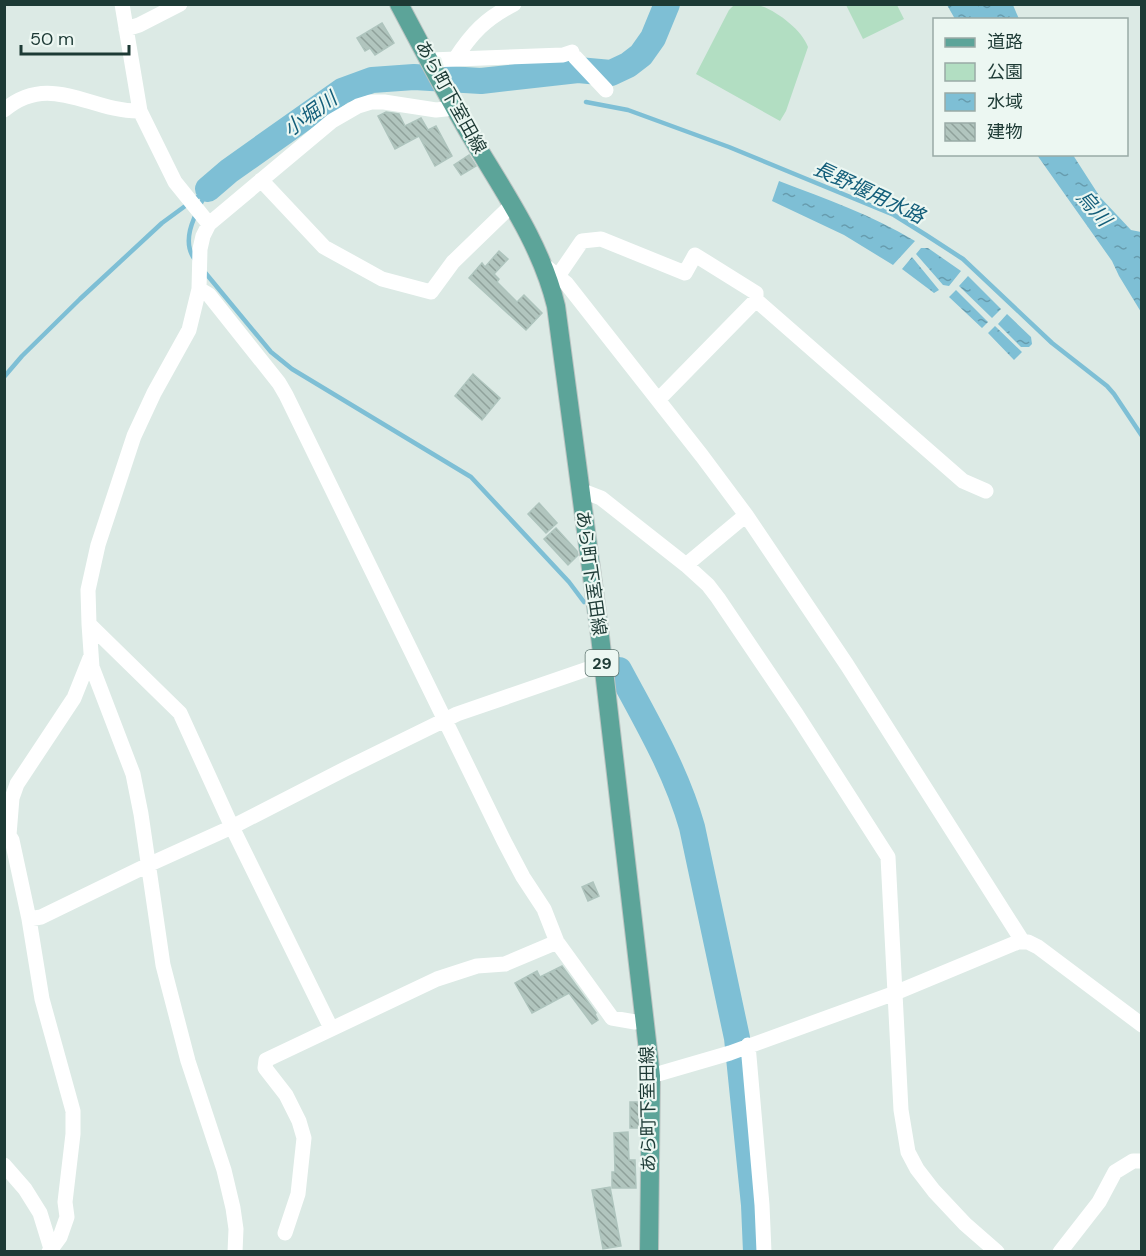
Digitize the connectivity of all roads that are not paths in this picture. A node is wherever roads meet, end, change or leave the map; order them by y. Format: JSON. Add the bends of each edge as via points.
{"nodes":[{"id":1,"x":122,"y":4,"type":"edge"},
{"id":2,"x":180,"y":4,"type":"edge"},
{"id":3,"x":399,"y":4,"type":"edge"},
{"id":4,"x":514,"y":4,"type":"edge"},
{"id":5,"x":126,"y":28,"type":"junction"},
{"id":6,"x":454,"y":59,"type":"junction"},
{"id":7,"x":432,"y":64,"type":"junction"},
{"id":8,"x":606,"y":90,"type":"dead end"},
{"id":9,"x":453,"y":105,"type":"junction"},
{"id":10,"x":4,"y":110,"type":"edge"},
{"id":11,"x":140,"y":111,"type":"junction"},
{"id":12,"x":261,"y":180,"type":"junction"},
{"id":13,"x":512,"y":205,"type":"junction"},
{"id":14,"x":208,"y":221,"type":"junction"},
{"id":15,"x":551,"y":271,"type":"junction"},
{"id":16,"x":199,"y":283,"type":"junction"},
{"id":17,"x":756,"y":300,"type":"junction"},
{"id":18,"x":658,"y":400,"type":"junction"},
{"id":19,"x":580,"y":490,"type":"junction"},
{"id":20,"x":986,"y":491,"type":"dead end"},
{"id":21,"x":746,"y":515,"type":"junction"},
{"id":22,"x":686,"y":565,"type":"junction"},
{"id":23,"x":89,"y":624,"type":"junction"},
{"id":24,"x":91,"y":656,"type":"junction"},
{"id":25,"x":602,"y":664,"type":"junction"},
{"id":26,"x":445,"y":720,"type":"junction"},
{"id":27,"x":232,"y":827,"type":"junction"},
{"id":28,"x":7,"y":834,"type":"edge"},
{"id":29,"x":148,"y":865,"type":"junction"},
{"id":30,"x":29,"y":919,"type":"junction"},
{"id":31,"x":557,"y":942,"type":"junction"},
{"id":32,"x":1023,"y":942,"type":"junction"},
{"id":33,"x":895,"y":993,"type":"junction"},
{"id":34,"x":645,"y":1020,"type":"junction"},
{"id":35,"x":1142,"y":1025,"type":"edge"},
{"id":36,"x":331,"y":1028,"type":"junction"},
{"id":37,"x":740,"y":1048,"type":"junction"},
{"id":38,"x":651,"y":1076,"type":"junction"},
{"id":39,"x":1142,"y":1161,"type":"edge"},
{"id":40,"x":4,"y":1165,"type":"edge"},
{"id":41,"x":285,"y":1233,"type":"dead end"},
{"id":42,"x":50,"y":1251,"type":"edge"},
{"id":43,"x":235,"y":1251,"type":"edge"},
{"id":44,"x":649,"y":1251,"type":"edge"},
{"id":45,"x":764,"y":1251,"type":"edge"},
{"id":46,"x":997,"y":1251,"type":"edge"},
{"id":47,"x":1060,"y":1251,"type":"edge"}],
"edges":[{"from":1,"to":5,"type":"street"},
{"from":2,"to":5,"type":"street"},
{"from":3,"to":7,"type":"main road","name":"あら町下室田線","number":"29"},
{"from":4,"to":6,"type":"street","via":[[479,26]]},
{"from":5,"to":11,"type":"street"},
{"from":6,"to":7,"type":"street"},
{"from":6,"to":8,"type":"street","via":[[574,55]]},
{"from":7,"to":9,"type":"main road","name":"あら町下室田線","number":"29"},
{"from":9,"to":12,"type":"street","via":[[436,110],[384,102],[358,106],[332,121]]},
{"from":9,"to":13,"type":"main road","name":"あら町下室田線","number":"29"},
{"from":10,"to":11,"type":"street","via":[[15,101],[52,92],[125,111]]},
{"from":11,"to":14,"type":"street","via":[[175,183]]},
{"from":12,"to":13,"type":"street","via":[[324,247],[382,279],[431,292],[453,262]]},
{"from":12,"to":14,"type":"street"},
{"from":13,"to":15,"type":"main road","name":"あら町下室田線","number":"29"},
{"from":14,"to":16,"type":"street"},
{"from":15,"to":17,"type":"street","via":[[582,241],[601,239],[685,273],[695,255],[756,293]]},
{"from":15,"to":18,"type":"street","via":[[566,283]]},
{"from":15,"to":19,"type":"main road","name":"あら町下室田線","number":"29"},
{"from":16,"to":23,"type":"street","via":[[189,330],[154,393],[129,452],[98,545],[88,590]]},
{"from":16,"to":26,"type":"street","via":[[279,382]]},
{"from":17,"to":18,"type":"street"},
{"from":17,"to":20,"type":"street","via":[[963,481]]},
{"from":18,"to":21,"type":"street"},
{"from":19,"to":22,"type":"street","via":[[601,498]]},
{"from":19,"to":25,"type":"main road","name":"あら町下室田線","number":"29"},
{"from":21,"to":22,"type":"street"},
{"from":21,"to":32,"type":"street","via":[[847,665]]},
{"from":22,"to":33,"type":"street","via":[[718,598],[888,857]]},
{"from":23,"to":24,"type":"street"},
{"from":23,"to":27,"type":"street","via":[[180,712]]},
{"from":24,"to":28,"type":"street","via":[[74,698],[17,784]]},
{"from":24,"to":29,"type":"street","via":[[92,668],[133,774]]},
{"from":25,"to":26,"type":"street"},
{"from":25,"to":34,"type":"main road","name":"あら町下室田線","number":"29"},
{"from":26,"to":27,"type":"street"},
{"from":26,"to":31,"type":"street","via":[[523,878],[544,909]]},
{"from":27,"to":29,"type":"street"},
{"from":27,"to":36,"type":"street"},
{"from":28,"to":30,"type":"street"},
{"from":29,"to":30,"type":"street","via":[[41,917]]},
{"from":29,"to":43,"type":"street","via":[[173,1011],[224,1170],[236,1229]]},
{"from":30,"to":42,"type":"street","via":[[42,999],[73,1110],[67,1217]]},
{"from":31,"to":34,"type":"street","via":[[612,1018]]},
{"from":31,"to":36,"type":"street","via":[[505,964],[477,966],[437,979]]},
{"from":32,"to":33,"type":"street"},
{"from":32,"to":35,"type":"street","via":[[1038,947]]},
{"from":33,"to":37,"type":"street"},
{"from":33,"to":46,"type":"street","via":[[901,1110],[908,1152],[939,1197]]},
{"from":34,"to":38,"type":"main road","name":"あら町下室田線","number":"29"},
{"from":36,"to":41,"type":"street","via":[[266,1060],[265,1068],[286,1095],[304,1138],[298,1194]]},
{"from":37,"to":38,"type":"street"},
{"from":37,"to":45,"type":"street","via":[[762,1205]]},
{"from":38,"to":44,"type":"main road","name":"あら町下室田線","number":"29"},
{"from":39,"to":47,"type":"street","via":[[1133,1161],[1114,1172],[1099,1202]]},
{"from":40,"to":42,"type":"street","via":[[40,1212]]}]}
